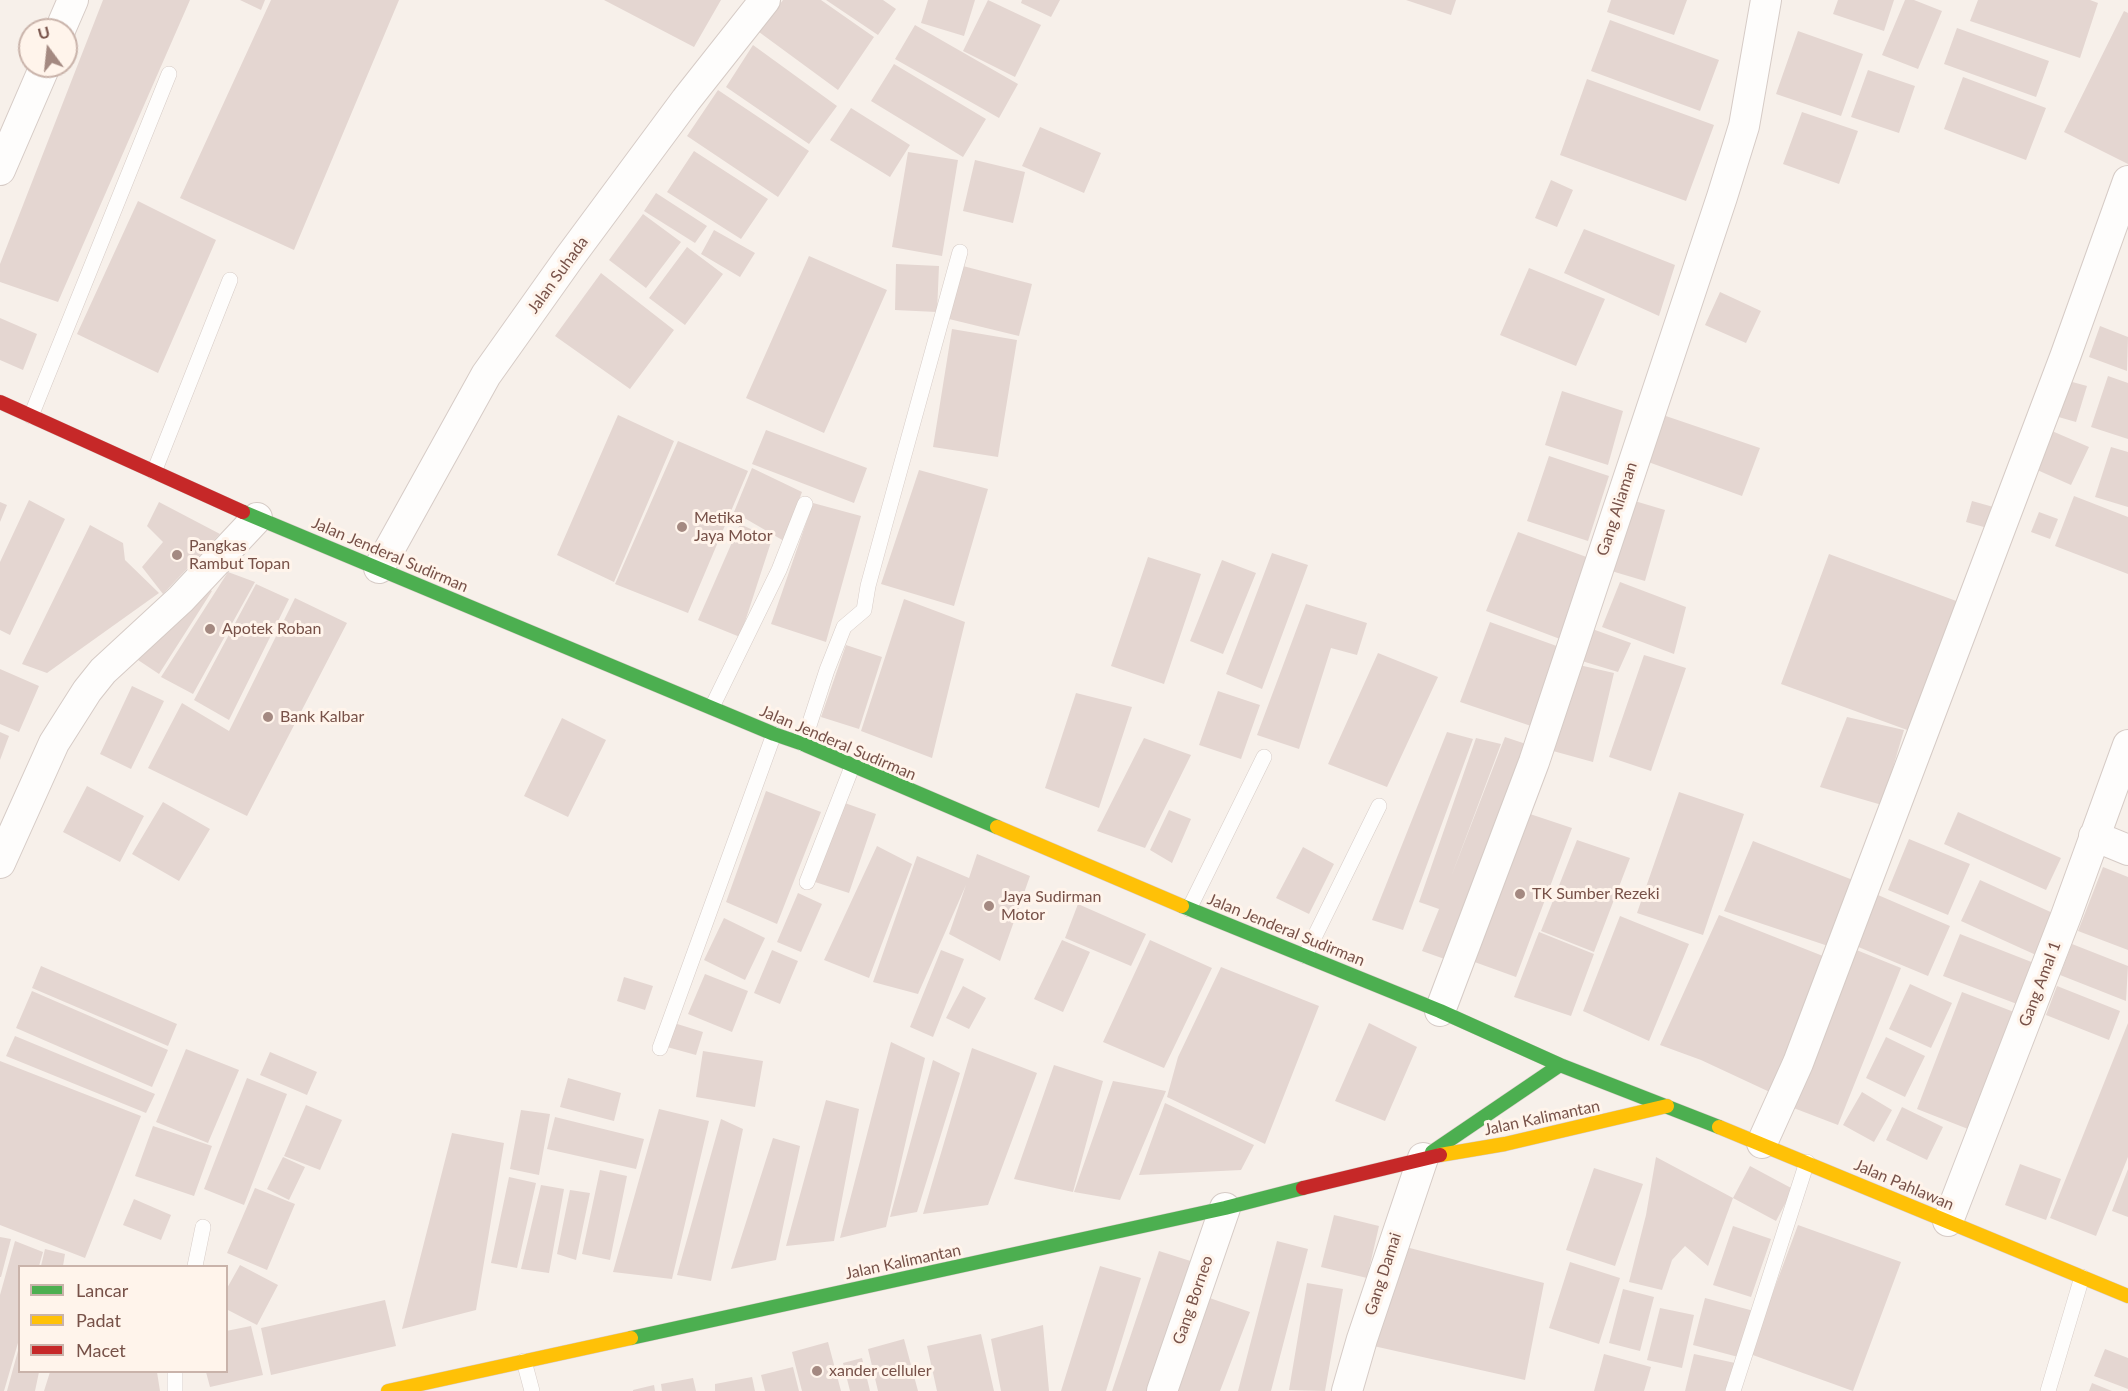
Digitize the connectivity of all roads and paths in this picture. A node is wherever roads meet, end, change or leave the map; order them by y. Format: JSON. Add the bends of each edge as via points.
{"nodes":[{"id":1,"x":73,"y":0,"type":"edge"},
{"id":2,"x":765,"y":0,"type":"edge"},
{"id":3,"x":1766,"y":0,"type":"edge"},
{"id":4,"x":65,"y":18,"type":"edge"},
{"id":5,"x":169,"y":74,"type":"dead end"},
{"id":6,"x":40,"y":78,"type":"edge"},
{"id":7,"x":0,"y":170,"type":"edge"},
{"id":8,"x":2128,"y":181,"type":"edge"},
{"id":9,"x":960,"y":252,"type":"dead end"},
{"id":10,"x":230,"y":280,"type":"dead end"},
{"id":11,"x":0,"y":402,"type":"edge"},
{"id":12,"x":31,"y":416,"type":"junction"},
{"id":13,"x":154,"y":472,"type":"junction"},
{"id":14,"x":805,"y":504,"type":"dead end"},
{"id":15,"x":257,"y":518,"type":"junction"},
{"id":16,"x":379,"y":568,"type":"junction"},
{"id":17,"x":712,"y":707,"type":"junction"},
{"id":18,"x":774,"y":734,"type":"junction"},
{"id":19,"x":802,"y":744,"type":"junction"},
{"id":20,"x":2128,"y":745,"type":"edge"},
{"id":21,"x":1264,"y":757,"type":"dead end"},
{"id":22,"x":852,"y":766,"type":"junction"},
{"id":23,"x":1379,"y":807,"type":"dead end"},
{"id":24,"x":2094,"y":836,"type":"junction"},
{"id":25,"x":2128,"y":850,"type":"edge"},
{"id":26,"x":0,"y":863,"type":"edge"},
{"id":27,"x":807,"y":882,"type":"dead end"},
{"id":28,"x":1189,"y":909,"type":"junction"},
{"id":29,"x":1305,"y":956,"type":"junction"},
{"id":30,"x":1440,"y":1011,"type":"junction"},
{"id":31,"x":660,"y":1048,"type":"dead end"},
{"id":32,"x":1560,"y":1065,"type":"junction"},
{"id":33,"x":1667,"y":1106,"type":"junction"},
{"id":34,"x":1762,"y":1143,"type":"junction"},
{"id":35,"x":1423,"y":1158,"type":"junction"},
{"id":36,"x":1807,"y":1162,"type":"junction"},
{"id":37,"x":1225,"y":1208,"type":"junction"},
{"id":38,"x":1948,"y":1221,"type":"junction"},
{"id":39,"x":203,"y":1227,"type":"dead end"},
{"id":40,"x":195,"y":1265,"type":"edge"},
{"id":41,"x":2082,"y":1277,"type":"junction"},
{"id":42,"x":2128,"y":1296,"type":"edge"},
{"id":43,"x":524,"y":1361,"type":"junction"},
{"id":44,"x":175,"y":1373,"type":"edge"},
{"id":45,"x":175,"y":1391,"type":"edge"},
{"id":46,"x":388,"y":1391,"type":"edge"},
{"id":47,"x":532,"y":1391,"type":"edge"},
{"id":48,"x":1162,"y":1391,"type":"edge"},
{"id":49,"x":1347,"y":1391,"type":"edge"},
{"id":50,"x":1733,"y":1391,"type":"edge"},
{"id":51,"x":2048,"y":1391,"type":"edge"}],
"edges":[{"from":1,"to":4,"type":"street"},
{"from":2,"to":16,"type":"street","name":"Jalan Suhada","via":[[652,146],[486,375]]},
{"from":3,"to":30,"type":"street","name":"Gang Aliaman","via":[[1744,126],[1722,197],[1534,762]]},
{"from":5,"to":12,"type":"lane"},
{"from":6,"to":7,"type":"street"},
{"from":8,"to":34,"type":"street","via":[[1802,1052]]},
{"from":9,"to":19,"type":"lane","via":[[864,610],[844,627]]},
{"from":10,"to":13,"type":"lane"},
{"from":11,"to":12,"type":"main road","name":"Jalan Jenderal Sudirman"},
{"from":12,"to":13,"type":"main road","name":"Jalan Jenderal Sudirman"},
{"from":13,"to":15,"type":"main road","name":"Jalan Jenderal Sudirman"},
{"from":14,"to":17,"type":"lane","via":[[779,570]]},
{"from":15,"to":16,"type":"main road","name":"Jalan Jenderal Sudirman"},
{"from":15,"to":26,"type":"street","via":[[87,691],[54,743]]},
{"from":16,"to":17,"type":"main road","name":"Jalan Jenderal Sudirman"},
{"from":17,"to":18,"type":"main road","name":"Jalan Jenderal Sudirman"},
{"from":18,"to":19,"type":"main road","name":"Jalan Jenderal Sudirman"},
{"from":18,"to":31,"type":"lane"},
{"from":19,"to":22,"type":"main road","name":"Jalan Jenderal Sudirman"},
{"from":20,"to":24,"type":"street","name":"Gang Amal 1"},
{"from":21,"to":28,"type":"lane"},
{"from":22,"to":27,"type":"lane"},
{"from":22,"to":28,"type":"main road","name":"Jalan Jenderal Sudirman"},
{"from":23,"to":29,"type":"lane"},
{"from":24,"to":25,"type":"street"},
{"from":24,"to":38,"type":"street","name":"Gang Amal 1"},
{"from":28,"to":29,"type":"main road","name":"Jalan Jenderal Sudirman"},
{"from":29,"to":30,"type":"main road","name":"Jalan Jenderal Sudirman"},
{"from":30,"to":32,"type":"main road","name":"Jalan Jenderal Sudirman"},
{"from":32,"to":33,"type":"main road","name":"Jalan Jenderal Sudirman"},
{"from":32,"to":35,"type":"main road","name":"Jalan Kalimantan"},
{"from":33,"to":34,"type":"main road","name":"Jalan Pahlawan"},
{"from":33,"to":35,"type":"main road","name":"Jalan Kalimantan","via":[[1505,1144]]},
{"from":34,"to":36,"type":"main road","name":"Jalan Pahlawan"},
{"from":35,"to":37,"type":"main road","name":"Jalan Kalimantan"},
{"from":35,"to":49,"type":"street","name":"Gang Damai"},
{"from":36,"to":38,"type":"main road","name":"Jalan Pahlawan"},
{"from":36,"to":50,"type":"lane"},
{"from":37,"to":43,"type":"main road","name":"Jalan Kalimantan"},
{"from":37,"to":48,"type":"street","name":"Gang Borneo"},
{"from":38,"to":41,"type":"main road","name":"Jalan Pahlawan"},
{"from":39,"to":40,"type":"lane"},
{"from":41,"to":42,"type":"main road","name":"Jalan Pahlawan"},
{"from":41,"to":51,"type":"lane"},
{"from":43,"to":46,"type":"main road","name":"Jalan Kalimantan"},
{"from":43,"to":47,"type":"lane"},
{"from":44,"to":45,"type":"lane"}]}
